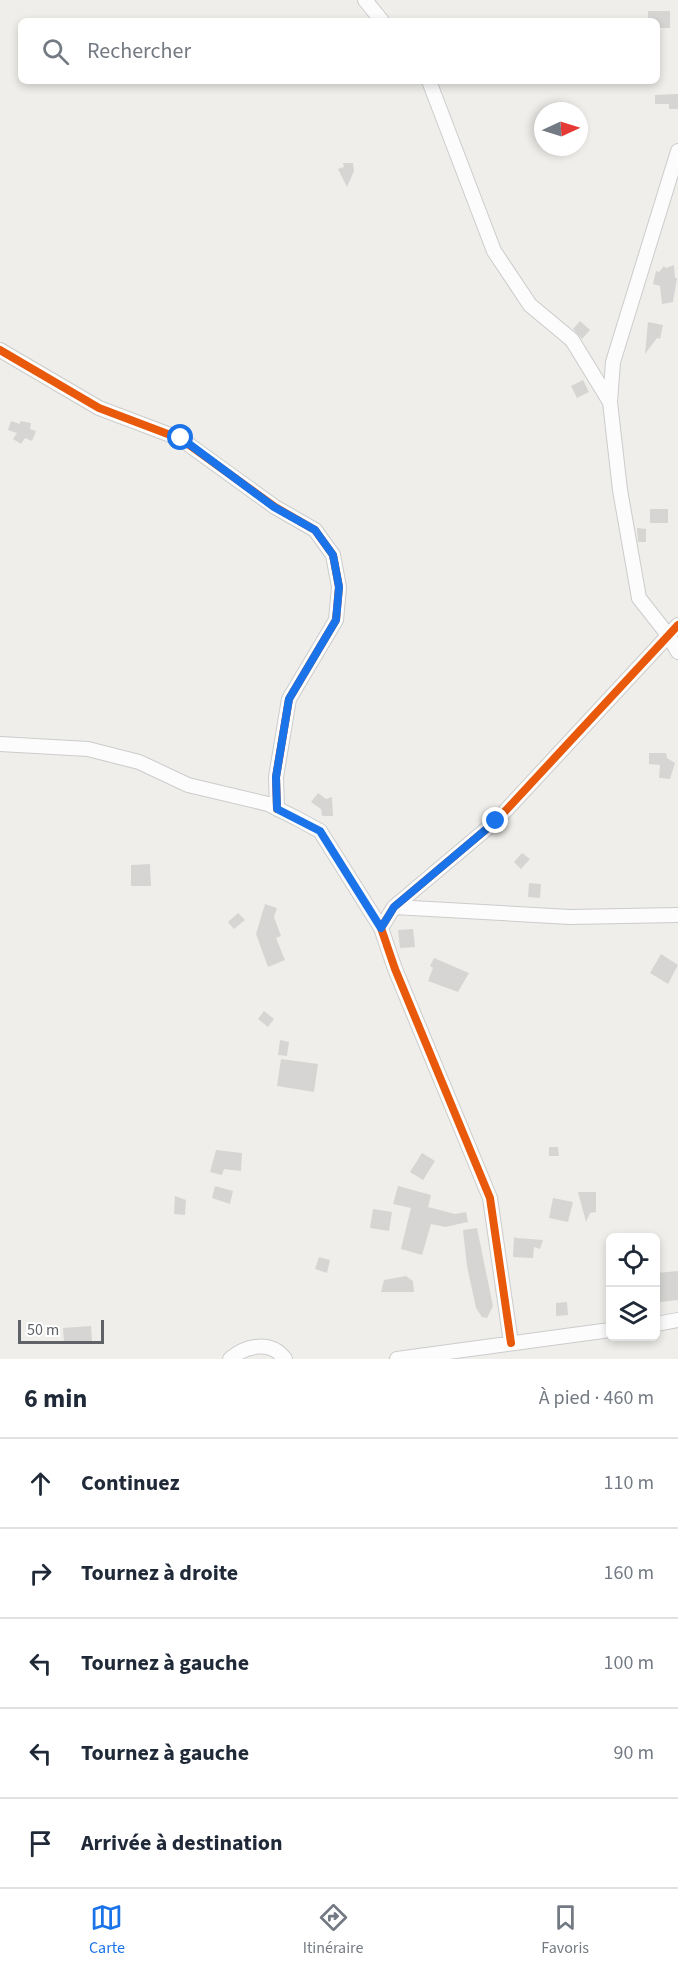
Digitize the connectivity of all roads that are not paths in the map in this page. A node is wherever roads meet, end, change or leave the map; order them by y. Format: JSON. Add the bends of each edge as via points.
{"nodes":[{"id":1,"x":365,"y":0,"type":"edge"},
{"id":2,"x":380,"y":18,"type":"edge"},
{"id":3,"x":430,"y":84,"type":"edge"},
{"id":4,"x":678,"y":151,"type":"edge"},
{"id":5,"x":0,"y":350,"type":"edge"},
{"id":6,"x":610,"y":402,"type":"junction"},
{"id":7,"x":673,"y":630,"type":"edge"},
{"id":8,"x":678,"y":652,"type":"edge"},
{"id":9,"x":0,"y":744,"type":"edge"},
{"id":10,"x":277,"y":809,"type":"junction"},
{"id":11,"x":394,"y":907,"type":"junction"},
{"id":12,"x":678,"y":915,"type":"edge"},
{"id":13,"x":381,"y":928,"type":"junction"},
{"id":14,"x":678,"y":1320,"type":"edge"},
{"id":15,"x":660,"y":1323,"type":"edge"},
{"id":16,"x":606,"y":1331,"type":"edge"},
{"id":17,"x":511,"y":1343,"type":"junction"},
{"id":18,"x":230,"y":1359,"type":"edge"},
{"id":19,"x":285,"y":1359,"type":"edge"},
{"id":20,"x":397,"y":1359,"type":"edge"},
{"id":21,"x":403,"y":1359,"type":"edge"}],
"edges":[{"from":1,"to":2,"type":"street"},
{"from":3,"to":6,"type":"street","via":[[495,251],[530,305],[572,340]]},
{"from":4,"to":6,"type":"street","via":[[613,362]]},
{"from":5,"to":10,"type":"street","via":[[99,408],[181,438],[274,507],[315,530],[333,555],[339,587],[336,620],[289,699],[276,777]]},
{"from":6,"to":7,"type":"street","via":[[639,598]]},
{"from":7,"to":8,"type":"street"},
{"from":7,"to":11,"type":"street","via":[[496,821]]},
{"from":9,"to":10,"type":"street","via":[[87,749],[139,762],[188,785]]},
{"from":10,"to":13,"type":"street","via":[[320,831]]},
{"from":11,"to":12,"type":"street","via":[[570,917]]},
{"from":11,"to":13,"type":"street"},
{"from":13,"to":17,"type":"street","via":[[490,1198]]},
{"from":14,"to":15,"type":"street"},
{"from":16,"to":17,"type":"street"},
{"from":17,"to":21,"type":"street"},
{"from":18,"to":19,"type":"street","via":[[255,1346],[270,1348]]},
{"from":20,"to":21,"type":"street"}]}
